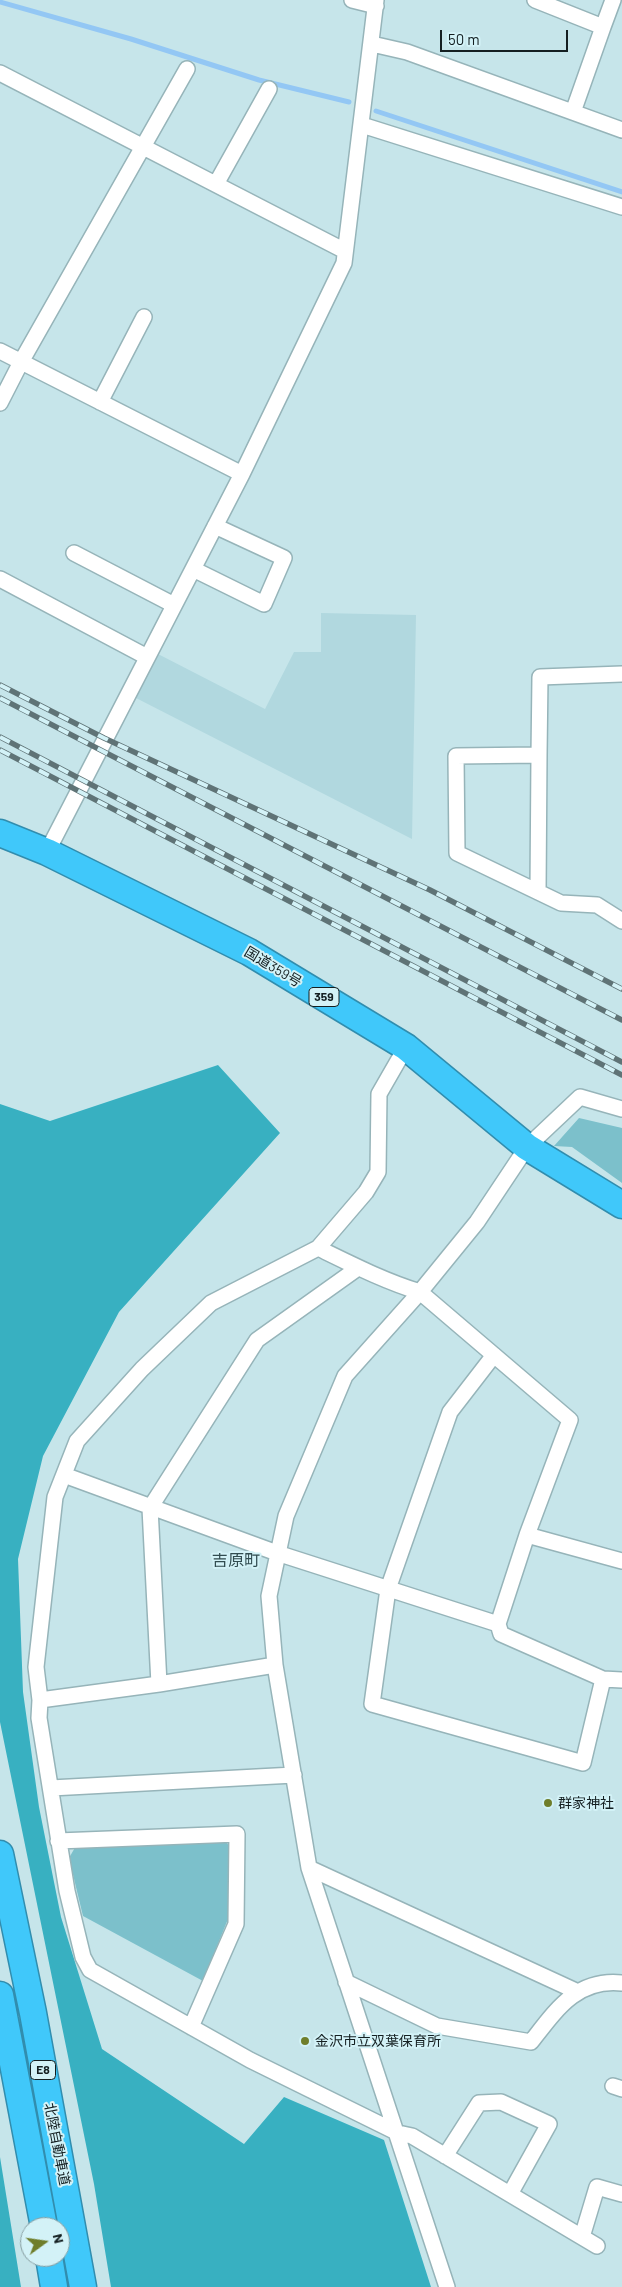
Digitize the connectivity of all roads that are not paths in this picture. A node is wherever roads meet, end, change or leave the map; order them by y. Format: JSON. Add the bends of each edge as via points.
{"nodes":[{"id":1,"x":352,"y":0,"type":"edge"},
{"id":2,"x":536,"y":0,"type":"edge"},
{"id":3,"x":613,"y":0,"type":"edge"},
{"id":4,"x":376,"y":3,"type":"edge"},
{"id":5,"x":603,"y":27,"type":"junction"},
{"id":6,"x":372,"y":44,"type":"junction"},
{"id":7,"x":188,"y":69,"type":"dead end"},
{"id":8,"x":0,"y":73,"type":"edge"},
{"id":9,"x":269,"y":90,"type":"dead end"},
{"id":10,"x":573,"y":112,"type":"junction"},
{"id":11,"x":362,"y":125,"type":"junction"},
{"id":12,"x":622,"y":130,"type":"edge"},
{"id":13,"x":144,"y":147,"type":"junction"},
{"id":14,"x":216,"y":184,"type":"junction"},
{"id":15,"x":622,"y":207,"type":"edge"},
{"id":16,"x":346,"y":251,"type":"junction"},
{"id":17,"x":144,"y":317,"type":"dead end"},
{"id":18,"x":0,"y":351,"type":"edge"},
{"id":19,"x":21,"y":362,"type":"junction"},
{"id":20,"x":100,"y":402,"type":"junction"},
{"id":21,"x":0,"y":403,"type":"edge"},
{"id":22,"x":242,"y":474,"type":"junction"},
{"id":23,"x":215,"y":526,"type":"junction"},
{"id":24,"x":74,"y":553,"type":"dead end"},
{"id":25,"x":193,"y":569,"type":"junction"},
{"id":26,"x":0,"y":579,"type":"edge"},
{"id":27,"x":174,"y":604,"type":"junction"},
{"id":28,"x":147,"y":657,"type":"junction"},
{"id":29,"x":622,"y":674,"type":"edge"},
{"id":30,"x":539,"y":755,"type":"junction"},
{"id":31,"x":0,"y":833,"type":"edge"},
{"id":32,"x":47,"y":852,"type":"junction"},
{"id":33,"x":538,"y":892,"type":"junction"},
{"id":34,"x":622,"y":921,"type":"edge"},
{"id":35,"x":406,"y":1047,"type":"junction"},
{"id":36,"x":622,"y":1109,"type":"edge"},
{"id":37,"x":527,"y":1147,"type":"junction"},
{"id":38,"x":622,"y":1205,"type":"edge"},
{"id":39,"x":318,"y":1248,"type":"junction"},
{"id":40,"x":358,"y":1268,"type":"junction"},
{"id":41,"x":420,"y":1292,"type":"junction"},
{"id":42,"x":494,"y":1355,"type":"junction"},
{"id":43,"x":64,"y":1475,"type":"junction"},
{"id":44,"x":150,"y":1508,"type":"junction"},
{"id":45,"x":528,"y":1535,"type":"junction"},
{"id":46,"x":277,"y":1553,"type":"junction"},
{"id":47,"x":622,"y":1561,"type":"edge"},
{"id":48,"x":388,"y":1589,"type":"junction"},
{"id":49,"x":498,"y":1624,"type":"junction"},
{"id":50,"x":275,"y":1665,"type":"junction"},
{"id":51,"x":603,"y":1679,"type":"junction"},
{"id":52,"x":622,"y":1680,"type":"edge"},
{"id":53,"x":159,"y":1684,"type":"junction"},
{"id":54,"x":40,"y":1700,"type":"junction"},
{"id":55,"x":294,"y":1775,"type":"junction"},
{"id":56,"x":51,"y":1788,"type":"junction"},
{"id":57,"x":58,"y":1841,"type":"junction"},
{"id":58,"x":0,"y":1854,"type":"edge"},
{"id":59,"x":309,"y":1868,"type":"junction"},
{"id":60,"x":346,"y":1982,"type":"junction"},
{"id":61,"x":622,"y":1983,"type":"edge"},
{"id":62,"x":578,"y":1992,"type":"junction"},
{"id":63,"x":0,"y":1995,"type":"edge"},
{"id":64,"x":191,"y":2027,"type":"junction"},
{"id":65,"x":398,"y":2133,"type":"junction"},
{"id":66,"x":445,"y":2156,"type":"junction"},
{"id":67,"x":510,"y":2194,"type":"junction"},
{"id":68,"x":622,"y":2194,"type":"edge"},
{"id":69,"x":42,"y":2217,"type":"edge"},
{"id":70,"x":582,"y":2237,"type":"junction"},
{"id":71,"x":598,"y":2246,"type":"dead end"},
{"id":72,"x":51,"y":2267,"type":"edge"},
{"id":73,"x":54,"y":2287,"type":"edge"},
{"id":74,"x":83,"y":2287,"type":"edge"},
{"id":75,"x":446,"y":2287,"type":"edge"}],
"edges":[{"from":1,"to":4,"type":"street"},
{"from":2,"to":5,"type":"street"},
{"from":3,"to":5,"type":"street"},
{"from":4,"to":6,"type":"street"},
{"from":5,"to":10,"type":"street"},
{"from":6,"to":10,"type":"street","via":[[407,52]]},
{"from":6,"to":11,"type":"street"},
{"from":7,"to":13,"type":"street"},
{"from":8,"to":13,"type":"street"},
{"from":9,"to":14,"type":"street"},
{"from":10,"to":12,"type":"street"},
{"from":11,"to":15,"type":"street"},
{"from":11,"to":16,"type":"street"},
{"from":13,"to":14,"type":"street"},
{"from":13,"to":19,"type":"street"},
{"from":14,"to":16,"type":"street"},
{"from":16,"to":22,"type":"street","via":[[344,263]]},
{"from":17,"to":20,"type":"street"},
{"from":18,"to":19,"type":"street"},
{"from":19,"to":20,"type":"street"},
{"from":19,"to":21,"type":"street"},
{"from":20,"to":22,"type":"street"},
{"from":22,"to":23,"type":"street"},
{"from":23,"to":25,"type":"street"},
{"from":23,"to":25,"type":"street","via":[[284,558],[264,604]]},
{"from":24,"to":27,"type":"street"},
{"from":25,"to":27,"type":"street"},
{"from":26,"to":28,"type":"street"},
{"from":27,"to":28,"type":"street"},
{"from":28,"to":32,"type":"street"},
{"from":29,"to":30,"type":"street","via":[[540,676]]},
{"from":30,"to":33,"type":"street"},
{"from":30,"to":33,"type":"street","via":[[456,756],[457,853]]},
{"from":31,"to":32,"type":"highway","name":"国道359号","number":"359"},
{"from":32,"to":35,"type":"highway","name":"国道359号","number":"359","via":[[249,952]]},
{"from":33,"to":34,"type":"street","via":[[561,903],[597,905]]},
{"from":35,"to":37,"type":"highway","name":"国道359号","number":"359"},
{"from":35,"to":39,"type":"street","via":[[379,1094],[378,1172],[366,1192]]},
{"from":36,"to":37,"type":"street","via":[[580,1097]]},
{"from":37,"to":38,"type":"highway","name":"国道359号","number":"359"},
{"from":37,"to":41,"type":"street","via":[[477,1222]]},
{"from":39,"to":40,"type":"street"},
{"from":39,"to":43,"type":"street","via":[[211,1303],[142,1369],[77,1441]]},
{"from":40,"to":41,"type":"street"},
{"from":40,"to":44,"type":"street","via":[[257,1340]]},
{"from":41,"to":42,"type":"street"},
{"from":41,"to":46,"type":"street","via":[[345,1376],[286,1516]]},
{"from":42,"to":45,"type":"street","via":[[570,1420]]},
{"from":42,"to":48,"type":"street","via":[[450,1412]]},
{"from":43,"to":44,"type":"street"},
{"from":43,"to":54,"type":"street","via":[[55,1497],[43,1587],[36,1667]]},
{"from":44,"to":46,"type":"street"},
{"from":44,"to":53,"type":"street"},
{"from":45,"to":47,"type":"street"},
{"from":45,"to":49,"type":"street"},
{"from":46,"to":48,"type":"street"},
{"from":46,"to":50,"type":"street","via":[[269,1596]]},
{"from":48,"to":49,"type":"street"},
{"from":48,"to":51,"type":"street","via":[[372,1704],[583,1763]]},
{"from":49,"to":51,"type":"street","via":[[501,1634]]},
{"from":50,"to":53,"type":"street"},
{"from":50,"to":55,"type":"street"},
{"from":51,"to":52,"type":"street"},
{"from":53,"to":54,"type":"street"},
{"from":54,"to":56,"type":"street"},
{"from":55,"to":56,"type":"street"},
{"from":55,"to":59,"type":"street"},
{"from":56,"to":57,"type":"street"},
{"from":57,"to":64,"type":"street","via":[[83,1957],[90,1970]]},
{"from":57,"to":64,"type":"street","via":[[237,1834],[236,1924]]},
{"from":58,"to":74,"type":"highway","name":"北陸自動車道","number":"E8"},
{"from":59,"to":60,"type":"street"},
{"from":59,"to":62,"type":"street"},
{"from":60,"to":62,"type":"street","via":[[436,2026],[531,2042],[558,2007]]},
{"from":60,"to":65,"type":"street"},
{"from":61,"to":62,"type":"street","via":[[605,1981]]},
{"from":63,"to":69,"type":"highway","name":"北陸自動車道","number":"E8"},
{"from":64,"to":65,"type":"street"},
{"from":65,"to":66,"type":"street","via":[[412,2136]]},
{"from":65,"to":75,"type":"street"},
{"from":66,"to":67,"type":"street"},
{"from":66,"to":67,"type":"street","via":[[479,2103],[501,2102],[549,2124]]},
{"from":67,"to":70,"type":"street"},
{"from":68,"to":70,"type":"street","via":[[597,2187]]},
{"from":70,"to":71,"type":"street"},
{"from":72,"to":73,"type":"highway"}]}
